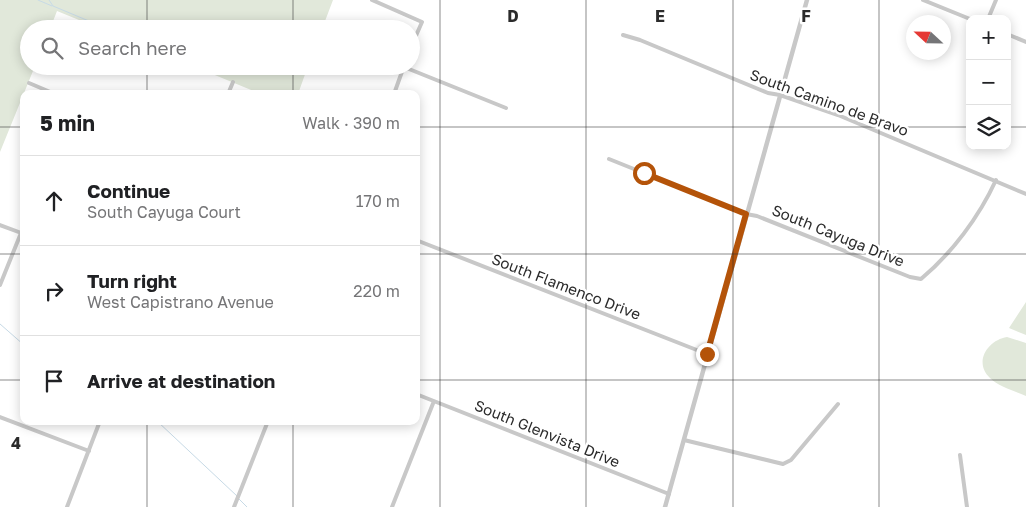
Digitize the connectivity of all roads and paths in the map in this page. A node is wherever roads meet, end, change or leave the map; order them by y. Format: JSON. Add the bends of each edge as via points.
{"nodes":[{"id":1,"x":372,"y":0,"type":"edge"},
{"id":2,"x":806,"y":0,"type":"edge"},
{"id":3,"x":924,"y":0,"type":"edge"},
{"id":4,"x":996,"y":0,"type":"edge"},
{"id":5,"x":990,"y":15,"type":"edge"},
{"id":6,"x":966,"y":17,"type":"edge"},
{"id":7,"x":417,"y":20,"type":"edge"},
{"id":8,"x":623,"y":35,"type":"dead end"},
{"id":9,"x":1011,"y":36,"type":"edge"},
{"id":10,"x":1026,"y":42,"type":"edge"},
{"id":11,"x":420,"y":73,"type":"edge"},
{"id":12,"x":401,"y":75,"type":"edge"},
{"id":13,"x":232,"y":82,"type":"dead end"},
{"id":14,"x":29,"y":83,"type":"dead end"},
{"id":15,"x":46,"y":90,"type":"edge"},
{"id":16,"x":229,"y":90,"type":"edge"},
{"id":17,"x":395,"y":90,"type":"edge"},
{"id":18,"x":780,"y":95,"type":"junction"},
{"id":19,"x":506,"y":108,"type":"dead end"},
{"id":20,"x":609,"y":159,"type":"dead end"},
{"id":21,"x":996,"y":180,"type":"junction"},
{"id":22,"x":1026,"y":194,"type":"edge"},
{"id":23,"x":746,"y":214,"type":"junction"},
{"id":24,"x":0,"y":225,"type":"edge"},
{"id":25,"x":20,"y":232,"type":"edge"},
{"id":26,"x":20,"y":238,"type":"edge"},
{"id":27,"x":420,"y":242,"type":"edge"},
{"id":28,"x":0,"y":285,"type":"edge"},
{"id":29,"x":707,"y":354,"type":"junction"},
{"id":30,"x":420,"y":396,"type":"edge"},
{"id":31,"x":434,"y":401,"type":"junction"},
{"id":32,"x":838,"y":404,"type":"dead end"},
{"id":33,"x":0,"y":417,"type":"edge"},
{"id":34,"x":20,"y":425,"type":"edge"},
{"id":35,"x":20,"y":425,"type":"edge"},
{"id":36,"x":99,"y":425,"type":"edge"},
{"id":37,"x":266,"y":425,"type":"edge"},
{"id":38,"x":684,"y":440,"type":"junction"},
{"id":39,"x":89,"y":452,"type":"junction"},
{"id":40,"x":960,"y":455,"type":"dead end"},
{"id":41,"x":669,"y":494,"type":"junction"},
{"id":42,"x":67,"y":507,"type":"edge"},
{"id":43,"x":234,"y":507,"type":"edge"},
{"id":44,"x":392,"y":507,"type":"edge"},
{"id":45,"x":665,"y":507,"type":"edge"},
{"id":46,"x":967,"y":507,"type":"edge"}],
"edges":[{"from":1,"to":7,"type":"street"},
{"from":2,"to":18,"type":"street"},
{"from":3,"to":6,"type":"street"},
{"from":4,"to":5,"type":"street"},
{"from":8,"to":18,"type":"street","name":"South Camino de Bravo"},
{"from":9,"to":10,"type":"street"},
{"from":11,"to":19,"type":"street"},
{"from":12,"to":17,"type":"street"},
{"from":13,"to":16,"type":"street"},
{"from":14,"to":15,"type":"street"},
{"from":18,"to":21,"type":"street","name":"South Camino de Bravo","via":[[838,115]]},
{"from":18,"to":23,"type":"street"},
{"from":20,"to":23,"type":"street","name":"South Cayuga Drive"},
{"from":21,"to":22,"type":"street","name":"South Camino de Bravo"},
{"from":21,"to":23,"type":"street","name":"South Cayuga Drive","via":[[978,216],[921,279]]},
{"from":23,"to":29,"type":"street"},
{"from":24,"to":25,"type":"street"},
{"from":26,"to":28,"type":"street"},
{"from":27,"to":29,"type":"street","name":"South Flamenco Drive"},
{"from":29,"to":38,"type":"street"},
{"from":30,"to":31,"type":"street","name":"South Glenvista Drive"},
{"from":31,"to":41,"type":"street","name":"South Glenvista Drive"},
{"from":31,"to":44,"type":"street"},
{"from":32,"to":38,"type":"street","via":[[791,460],[783,464]]},
{"from":33,"to":35,"type":"street"},
{"from":34,"to":39,"type":"street"},
{"from":36,"to":39,"type":"street"},
{"from":37,"to":43,"type":"street"},
{"from":38,"to":41,"type":"street"},
{"from":39,"to":42,"type":"street"},
{"from":40,"to":46,"type":"street"},
{"from":41,"to":45,"type":"street"}]}
